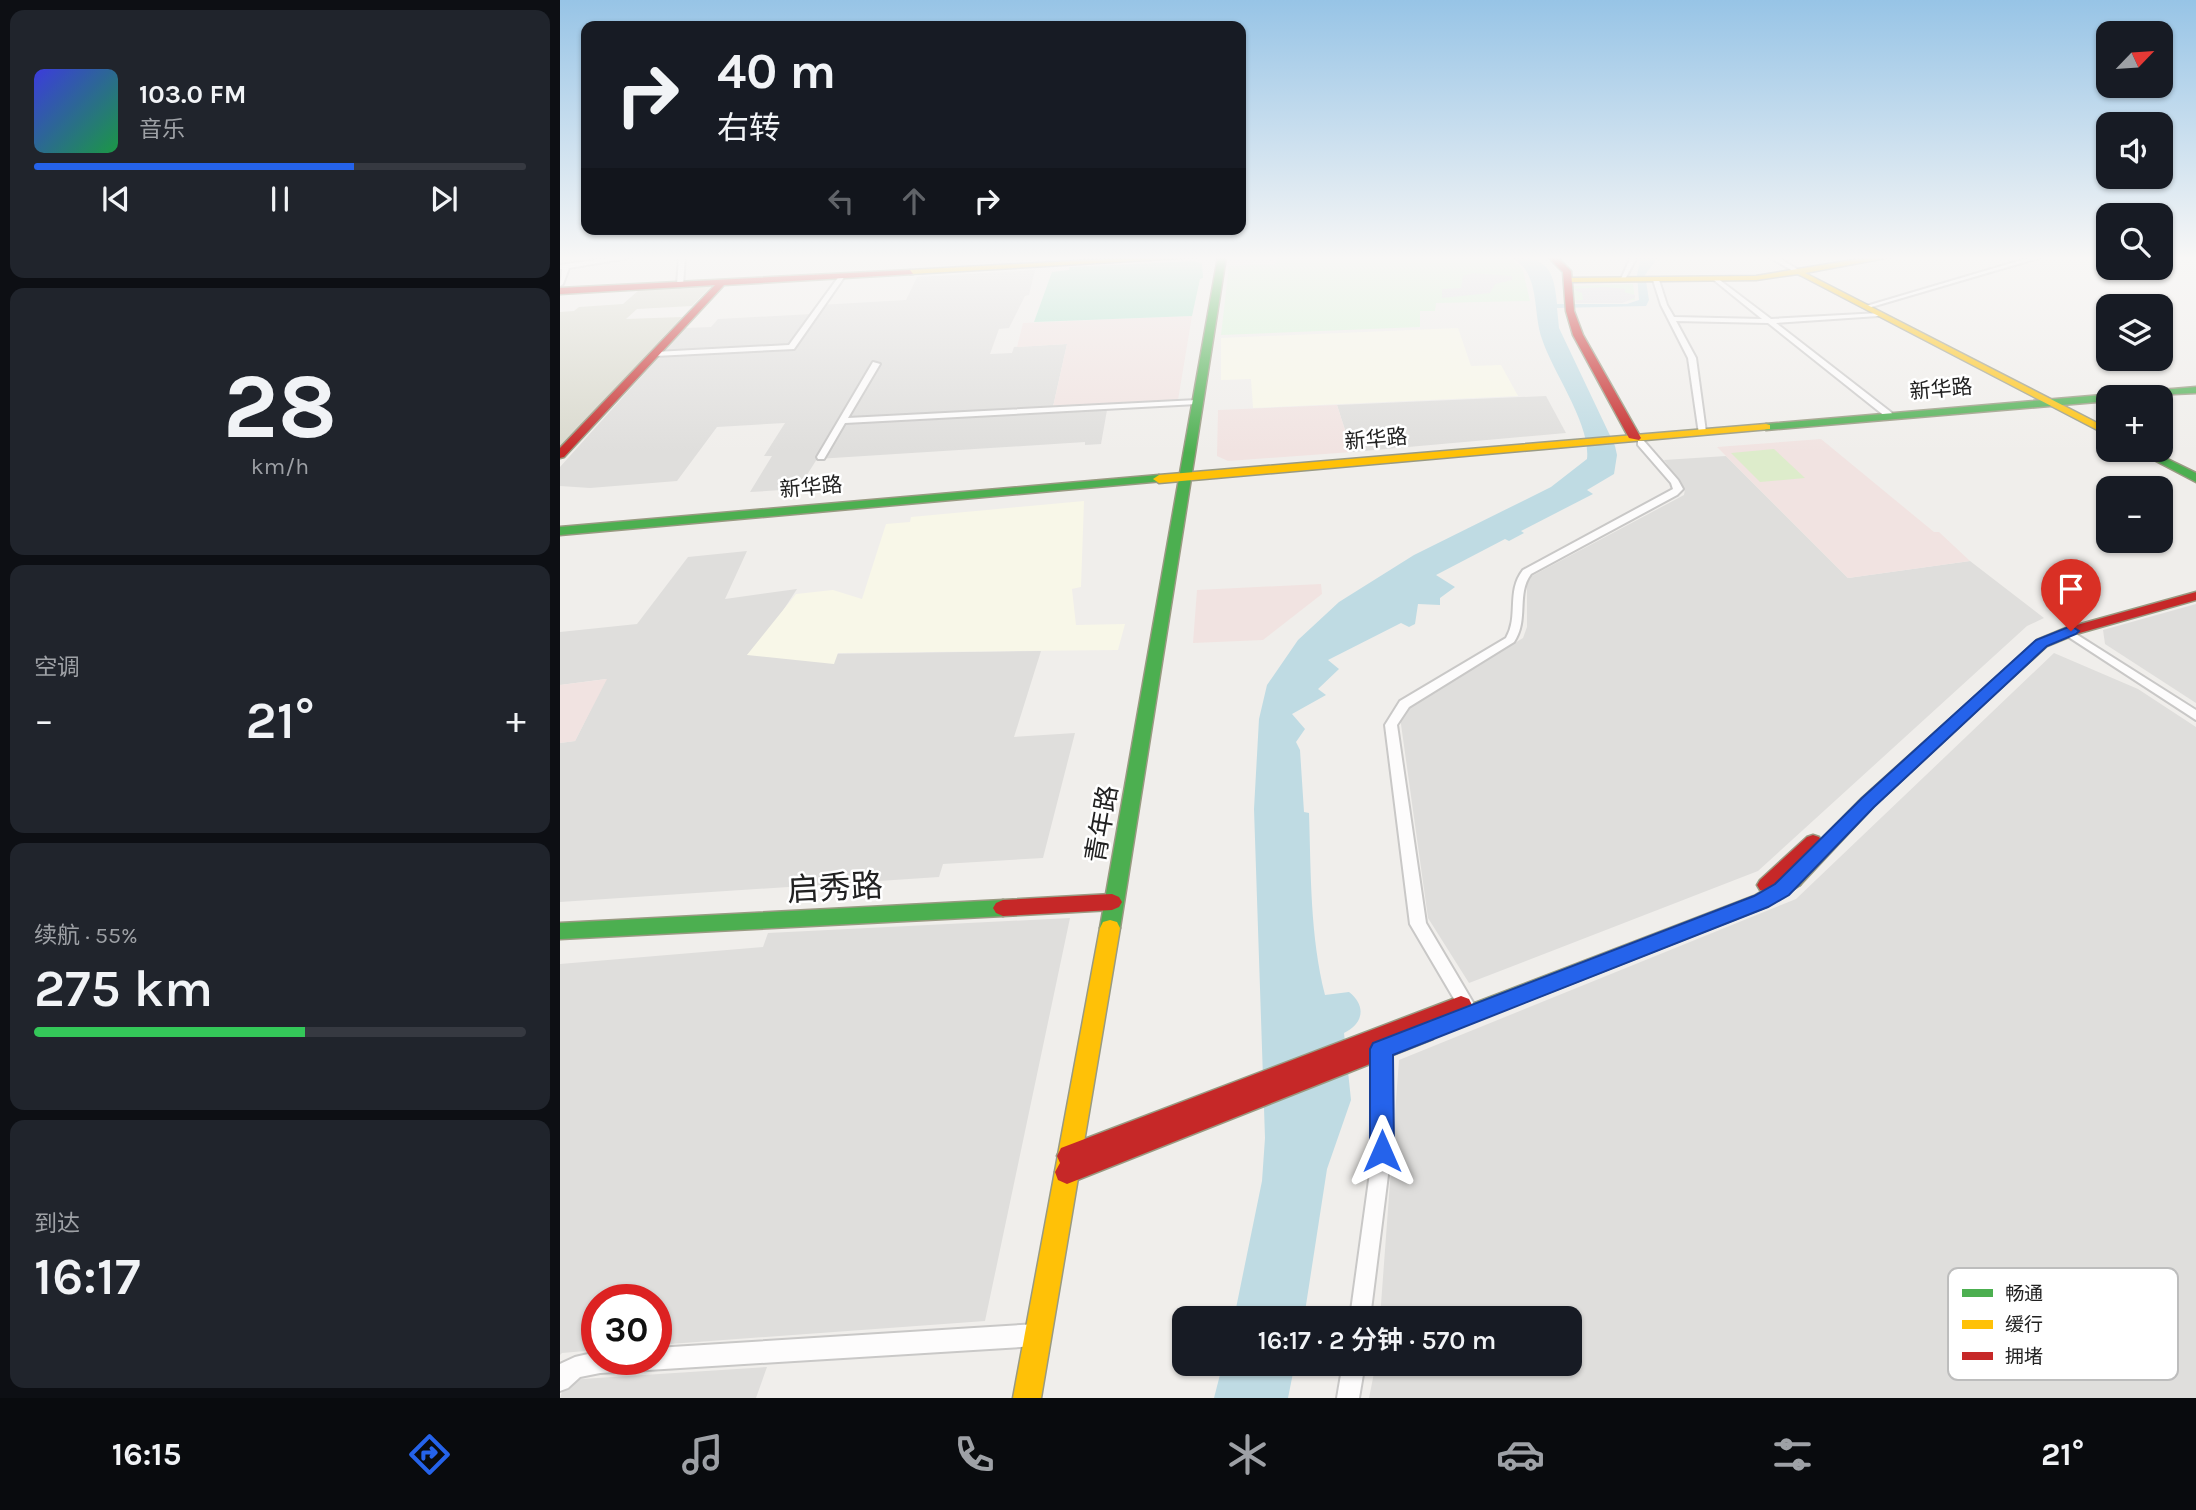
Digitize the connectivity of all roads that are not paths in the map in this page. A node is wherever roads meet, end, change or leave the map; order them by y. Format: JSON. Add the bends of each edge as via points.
{"nodes":[{"id":1,"x":685,"y":322,"type":"edge"},
{"id":2,"x":809,"y":322,"type":"edge"},
{"id":3,"x":1211,"y":322,"type":"edge"},
{"id":4,"x":1574,"y":322,"type":"edge"},
{"id":5,"x":1673,"y":322,"type":"edge"},
{"id":6,"x":1771,"y":322,"type":"edge"},
{"id":7,"x":1894,"y":322,"type":"edge"},
{"id":8,"x":655,"y":354,"type":"junction"},
{"id":9,"x":876,"y":364,"type":"dead end"},
{"id":10,"x":2196,"y":392,"type":"edge"},
{"id":11,"x":2173,"y":395,"type":"edge"},
{"id":12,"x":1197,"y":402,"type":"junction"},
{"id":13,"x":2096,"y":402,"type":"edge"},
{"id":14,"x":2051,"y":404,"type":"junction"},
{"id":15,"x":1889,"y":415,"type":"junction"},
{"id":16,"x":842,"y":421,"type":"junction"},
{"id":17,"x":2096,"y":426,"type":"edge"},
{"id":18,"x":1702,"y":432,"type":"junction"},
{"id":19,"x":1632,"y":441,"type":"junction"},
{"id":20,"x":560,"y":455,"type":"edge"},
{"id":21,"x":821,"y":457,"type":"dead end"},
{"id":22,"x":2165,"y":462,"type":"edge"},
{"id":23,"x":2196,"y":478,"type":"edge"},
{"id":24,"x":1184,"y":479,"type":"junction"},
{"id":25,"x":560,"y":531,"type":"edge"},
{"id":26,"x":560,"y":537,"type":"edge"},
{"id":27,"x":2196,"y":589,"type":"edge"},
{"id":28,"x":2196,"y":596,"type":"edge"},
{"id":29,"x":2068,"y":632,"type":"junction"},
{"id":30,"x":2196,"y":716,"type":"edge"},
{"id":31,"x":1112,"y":902,"type":"junction"},
{"id":32,"x":560,"y":931,"type":"edge"},
{"id":33,"x":1466,"y":1003,"type":"junction"},
{"id":34,"x":1370,"y":1050,"type":"junction"},
{"id":35,"x":1068,"y":1164,"type":"junction"},
{"id":36,"x":1362,"y":1306,"type":"edge"},
{"id":37,"x":1038,"y":1335,"type":"junction"},
{"id":38,"x":672,"y":1358,"type":"edge"},
{"id":39,"x":581,"y":1366,"type":"edge"},
{"id":40,"x":1352,"y":1376,"type":"edge"},
{"id":41,"x":560,"y":1380,"type":"edge"},
{"id":42,"x":1027,"y":1398,"type":"edge"},
{"id":43,"x":1348,"y":1398,"type":"edge"}],
"edges":[{"from":1,"to":8,"type":"street"},
{"from":2,"to":8,"type":"street","via":[[791,347]]},
{"from":3,"to":12,"type":"street","name":"青年路"},
{"from":4,"to":19,"type":"street"},
{"from":5,"to":18,"type":"street","via":[[1692,358]]},
{"from":6,"to":15,"type":"street"},
{"from":7,"to":14,"type":"street"},
{"from":8,"to":20,"type":"street"},
{"from":9,"to":16,"type":"street"},
{"from":10,"to":11,"type":"street","name":"新华路"},
{"from":10,"to":14,"type":"street","name":"新华路"},
{"from":12,"to":16,"type":"street"},
{"from":12,"to":24,"type":"street","name":"青年路"},
{"from":13,"to":14,"type":"street","name":"新华路"},
{"from":14,"to":15,"type":"street","name":"新华路"},
{"from":14,"to":17,"type":"street"},
{"from":14,"to":19,"type":"street","name":"新华路"},
{"from":15,"to":18,"type":"street","name":"新华路"},
{"from":16,"to":21,"type":"street"},
{"from":18,"to":19,"type":"street","name":"新华路"},
{"from":19,"to":24,"type":"street","name":"新华路"},
{"from":19,"to":33,"type":"street","via":[[1678,489],[1527,572],[1520,581],[1517,633],[1404,704],[1391,724],[1418,924]]},
{"from":22,"to":23,"type":"street"},
{"from":24,"to":25,"type":"street","name":"新华路"},
{"from":24,"to":26,"type":"street","name":"新华路"},
{"from":24,"to":31,"type":"street","name":"青年路"},
{"from":27,"to":33,"type":"street","via":[[2033,638],[1772,882],[1753,893]]},
{"from":28,"to":29,"type":"street"},
{"from":29,"to":30,"type":"street"},
{"from":29,"to":34,"type":"street","via":[[2042,643],[1868,802],[1782,889],[1761,901]]},
{"from":31,"to":32,"type":"street","name":"启秀路"},
{"from":31,"to":35,"type":"street","name":"青年路"},
{"from":33,"to":34,"type":"street"},
{"from":34,"to":35,"type":"street"},
{"from":34,"to":36,"type":"street","via":[[1382,1151]]},
{"from":35,"to":37,"type":"street","name":"青年路"},
{"from":37,"to":38,"type":"street"},
{"from":37,"to":42,"type":"street","name":"青年路"},
{"from":39,"to":41,"type":"street","via":[[563,1373]]},
{"from":40,"to":43,"type":"street"}]}
